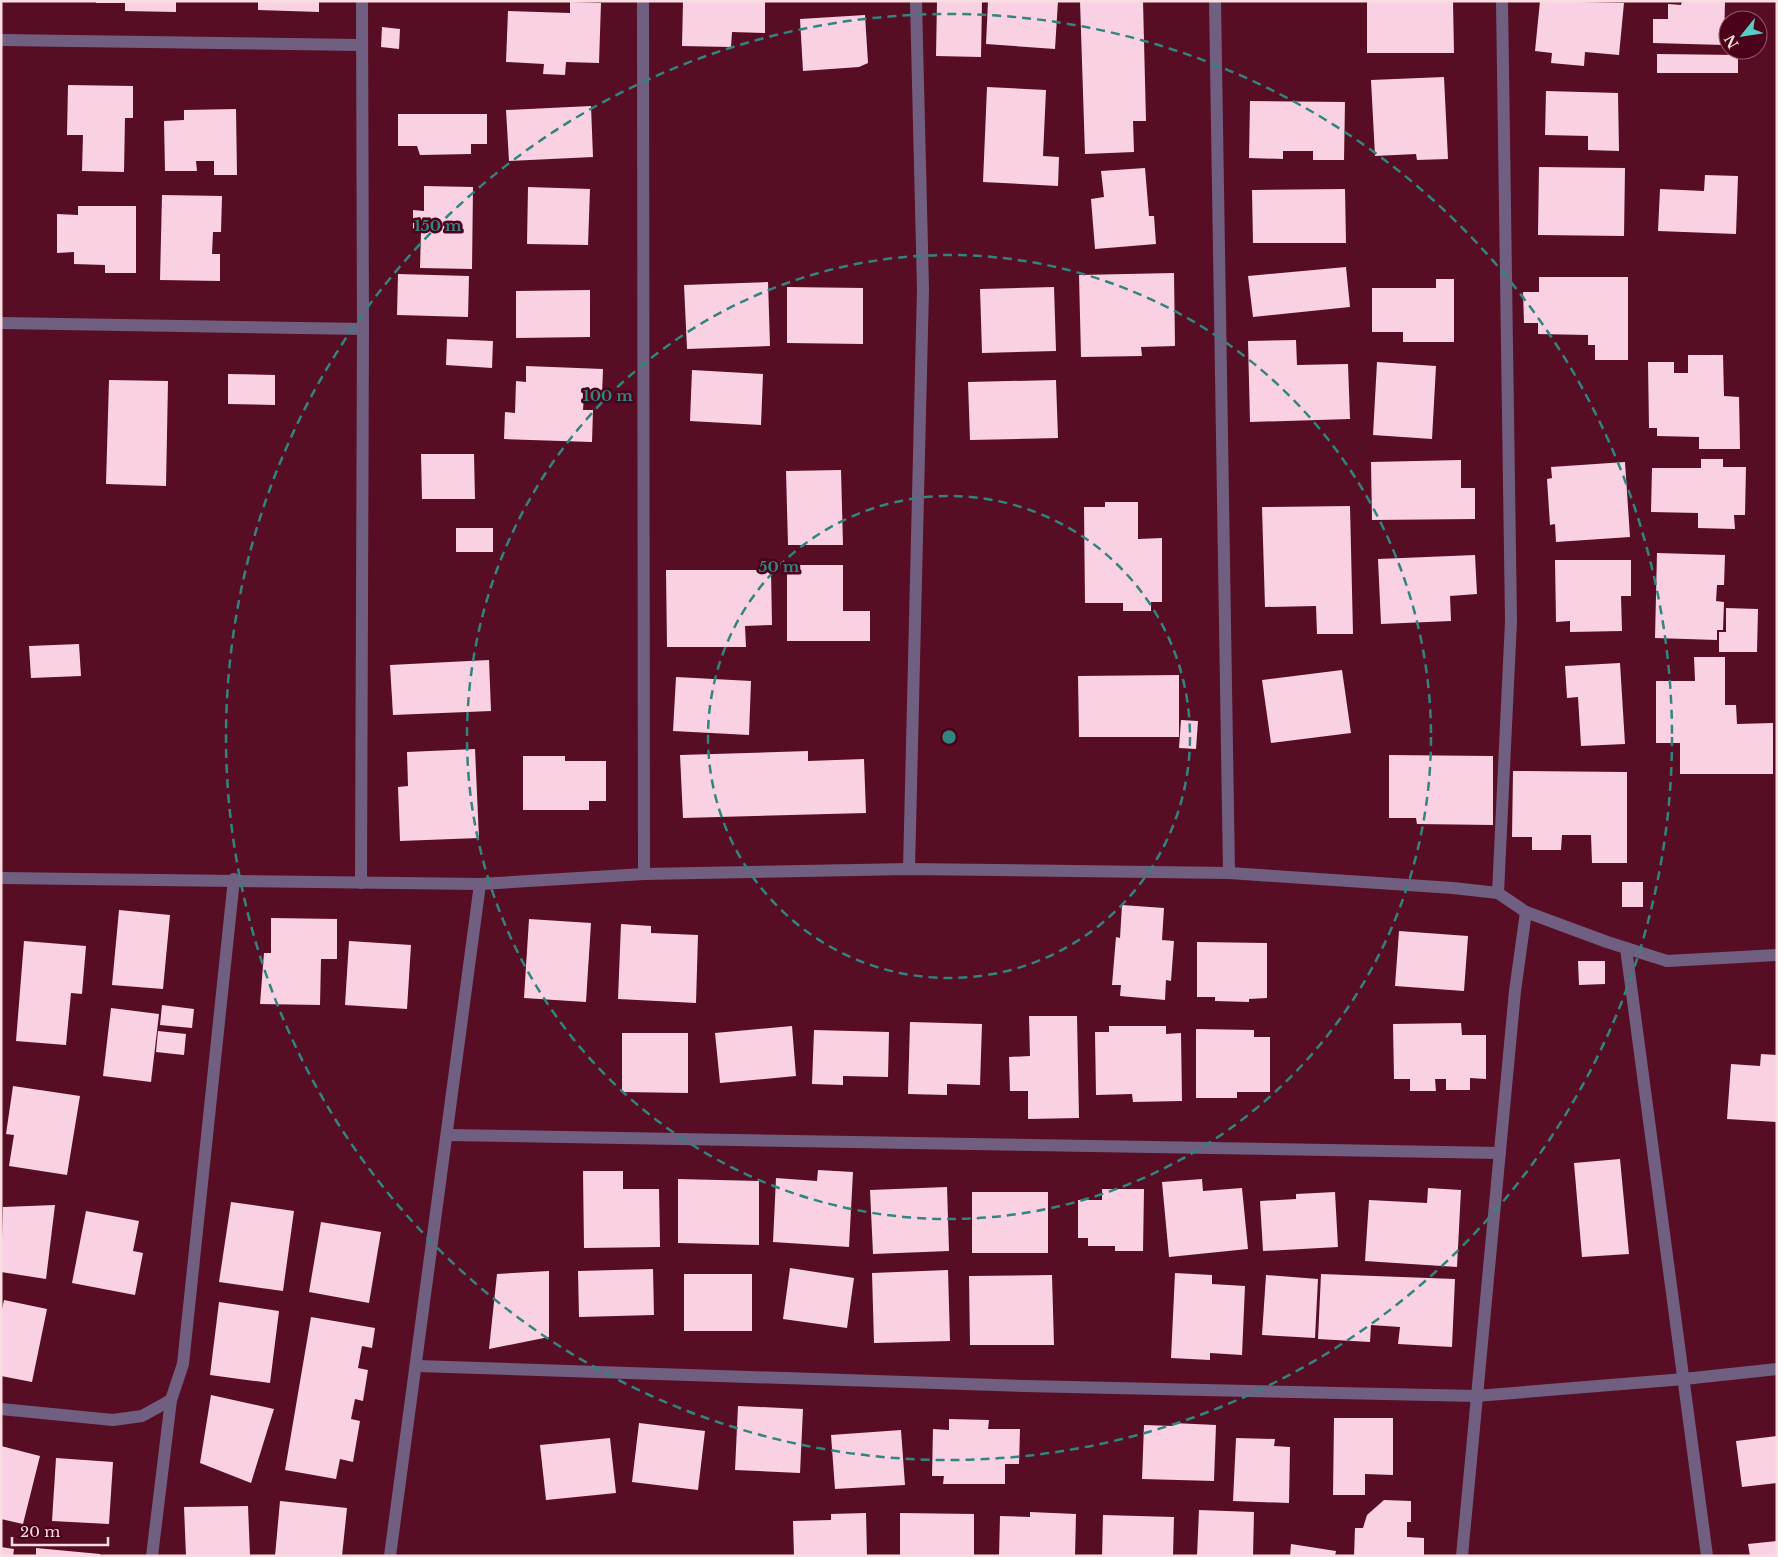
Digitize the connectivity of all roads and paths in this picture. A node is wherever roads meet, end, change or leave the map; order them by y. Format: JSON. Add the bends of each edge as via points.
{"nodes":[{"id":1,"x":362,"y":1,"type":"edge"},
{"id":2,"x":643,"y":1,"type":"edge"},
{"id":3,"x":916,"y":1,"type":"edge"},
{"id":4,"x":1215,"y":1,"type":"edge"},
{"id":5,"x":1502,"y":1,"type":"edge"},
{"id":6,"x":1,"y":40,"type":"edge"},
{"id":7,"x":360,"y":46,"type":"junction"},
{"id":8,"x":1,"y":323,"type":"edge"},
{"id":9,"x":363,"y":329,"type":"junction"},
{"id":10,"x":909,"y":869,"type":"junction"},
{"id":11,"x":1229,"y":873,"type":"junction"},
{"id":12,"x":644,"y":874,"type":"junction"},
{"id":13,"x":1,"y":878,"type":"edge"},
{"id":14,"x":234,"y":880,"type":"junction"},
{"id":15,"x":361,"y":883,"type":"junction"},
{"id":16,"x":480,"y":884,"type":"junction"},
{"id":17,"x":1498,"y":894,"type":"junction"},
{"id":18,"x":1526,"y":912,"type":"junction"},
{"id":19,"x":1626,"y":948,"type":"junction"},
{"id":20,"x":1777,"y":956,"type":"edge"},
{"id":21,"x":447,"y":1135,"type":"junction"},
{"id":22,"x":1500,"y":1153,"type":"junction"},
{"id":23,"x":417,"y":1366,"type":"junction"},
{"id":24,"x":1777,"y":1369,"type":"edge"},
{"id":25,"x":1684,"y":1379,"type":"junction"},
{"id":26,"x":1476,"y":1396,"type":"junction"},
{"id":27,"x":171,"y":1400,"type":"junction"},
{"id":28,"x":1,"y":1409,"type":"edge"},
{"id":29,"x":152,"y":1556,"type":"edge"},
{"id":30,"x":390,"y":1556,"type":"edge"},
{"id":31,"x":1462,"y":1556,"type":"edge"},
{"id":32,"x":1706,"y":1556,"type":"edge"}],
"edges":[{"from":1,"to":7,"type":"street"},
{"from":2,"to":12,"type":"street"},
{"from":3,"to":10,"type":"street","via":[[924,289]]},
{"from":4,"to":11,"type":"street"},
{"from":5,"to":17,"type":"street","via":[[1511,621]]},
{"from":6,"to":7,"type":"street"},
{"from":7,"to":9,"type":"street"},
{"from":8,"to":9,"type":"street"},
{"from":9,"to":15,"type":"street"},
{"from":10,"to":11,"type":"street"},
{"from":10,"to":12,"type":"street"},
{"from":11,"to":17,"type":"street","via":[[1443,887]]},
{"from":12,"to":16,"type":"street"},
{"from":13,"to":14,"type":"street"},
{"from":14,"to":15,"type":"street"},
{"from":14,"to":27,"type":"street","via":[[182,1364]]},
{"from":15,"to":16,"type":"street"},
{"from":16,"to":21,"type":"street"},
{"from":17,"to":18,"type":"street"},
{"from":18,"to":19,"type":"street"},
{"from":18,"to":22,"type":"street"},
{"from":19,"to":20,"type":"street","via":[[1666,961]]},
{"from":19,"to":25,"type":"street"},
{"from":21,"to":22,"type":"street"},
{"from":21,"to":23,"type":"street"},
{"from":22,"to":26,"type":"street"},
{"from":23,"to":26,"type":"street","via":[[1014,1386]]},
{"from":23,"to":30,"type":"street"},
{"from":24,"to":25,"type":"street"},
{"from":25,"to":26,"type":"street"},
{"from":25,"to":32,"type":"street"},
{"from":26,"to":31,"type":"street"},
{"from":27,"to":28,"type":"street","via":[[142,1416],[113,1420]]},
{"from":27,"to":29,"type":"street"}]}
